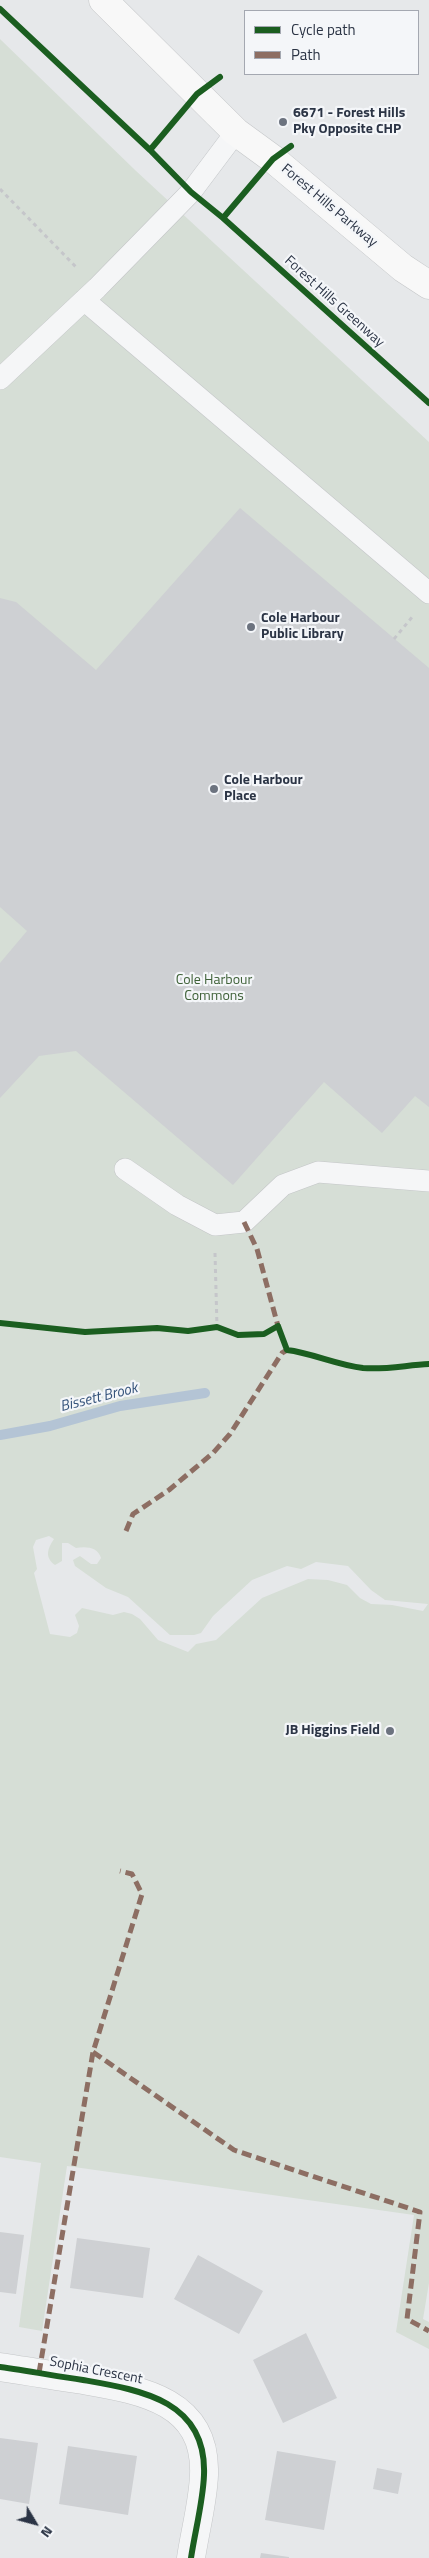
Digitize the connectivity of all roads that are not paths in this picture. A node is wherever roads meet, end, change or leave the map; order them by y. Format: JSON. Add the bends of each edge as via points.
{"nodes":[{"id":1,"x":103,"y":0,"type":"edge"},
{"id":2,"x":236,"y":132,"type":"junction"},
{"id":3,"x":403,"y":268,"type":"junction"},
{"id":4,"x":429,"y":285,"type":"edge"},
{"id":5,"x":91,"y":294,"type":"junction"},
{"id":6,"x":429,"y":301,"type":"edge"},
{"id":7,"x":0,"y":379,"type":"edge"},
{"id":8,"x":429,"y":593,"type":"edge"},
{"id":9,"x":126,"y":1169,"type":"dead end"},
{"id":10,"x":429,"y":1181,"type":"edge"},
{"id":11,"x":0,"y":2367,"type":"edge"},
{"id":12,"x":191,"y":2558,"type":"edge"}],
"edges":[{"from":1,"to":2,"type":"main road","name":"Forest Hills Parkway"},
{"from":2,"to":3,"type":"main road","name":"Forest Hills Parkway"},
{"from":2,"to":5,"type":"lane","via":[[191,192]]},
{"from":3,"to":4,"type":"main road","name":"Forest Hills Parkway"},
{"from":3,"to":6,"type":"main road","name":"Forest Hills Parkway"},
{"from":5,"to":7,"type":"lane"},
{"from":5,"to":8,"type":"lane"},
{"from":9,"to":10,"type":"lane","via":[[176,1205],[215,1225],[244,1222],[283,1185],[318,1172]]},
{"from":11,"to":12,"type":"street","name":"Sophia Crescent","via":[[139,2390],[177,2410],[195,2433],[203,2459],[204,2475]]}]}
